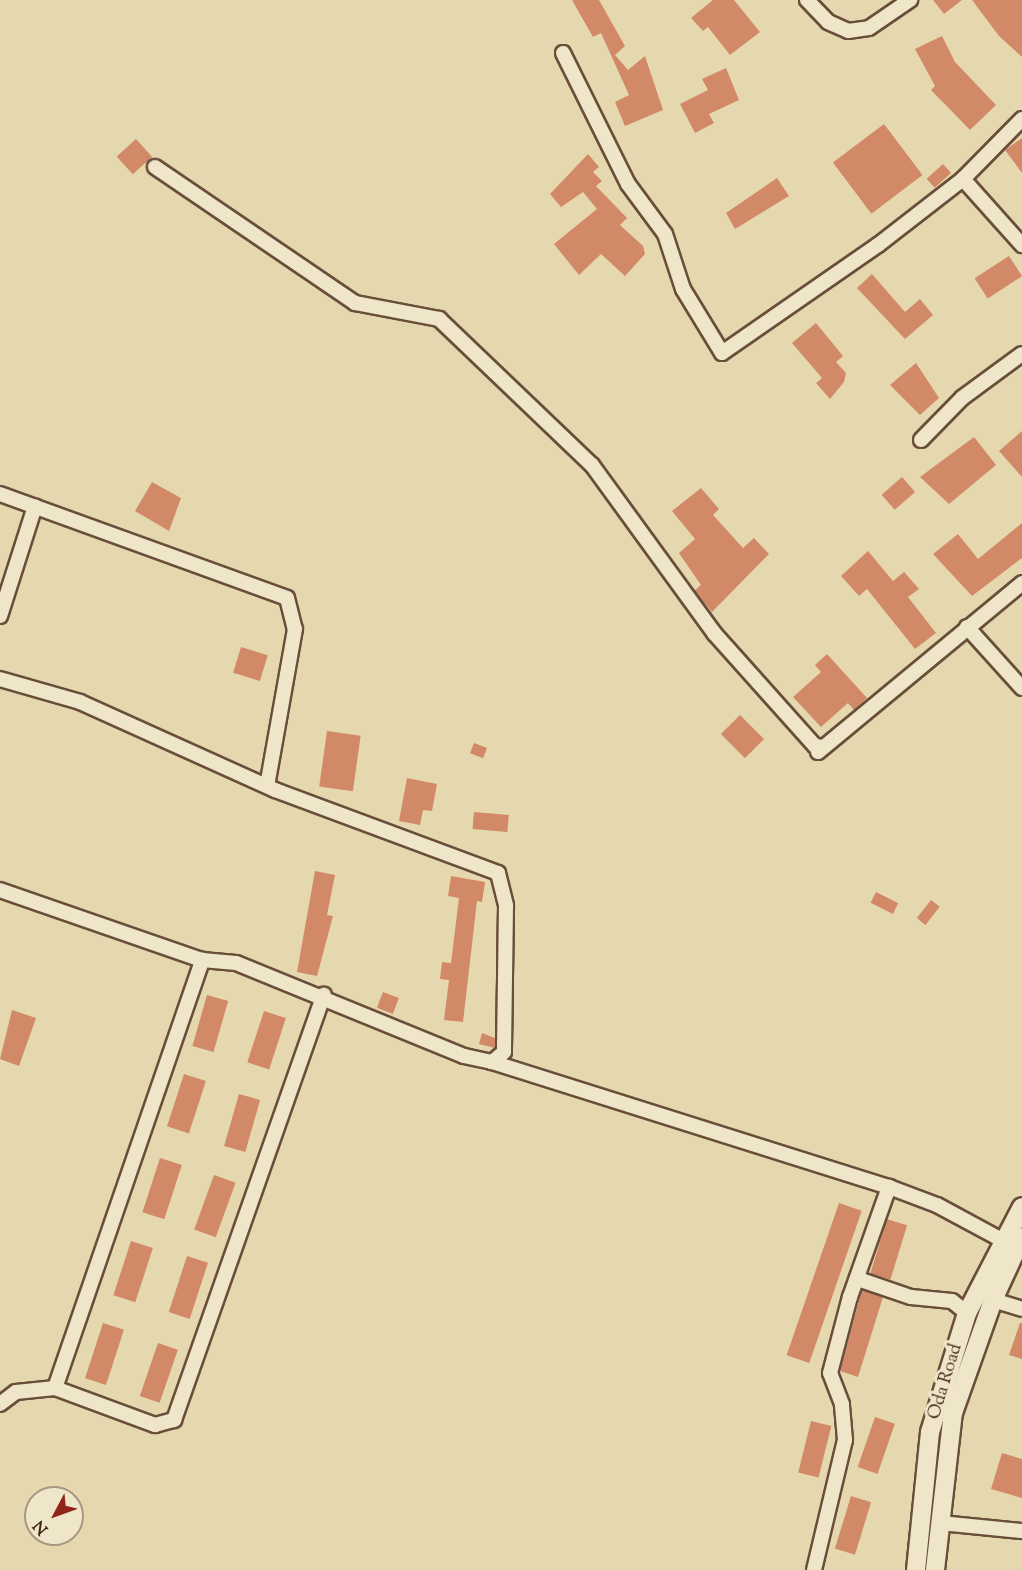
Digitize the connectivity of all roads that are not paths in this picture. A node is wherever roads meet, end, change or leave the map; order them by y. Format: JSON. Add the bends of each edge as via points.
{"nodes":[{"id":1,"x":807,"y":0,"type":"edge"},
{"id":2,"x":910,"y":0,"type":"edge"},
{"id":3,"x":563,"y":53,"type":"dead end"},
{"id":4,"x":1022,"y":119,"type":"edge"},
{"id":5,"x":155,"y":167,"type":"dead end"},
{"id":6,"x":963,"y":179,"type":"junction"},
{"id":7,"x":1022,"y":245,"type":"edge"},
{"id":8,"x":1022,"y":354,"type":"edge"},
{"id":9,"x":921,"y":440,"type":"dead end"},
{"id":10,"x":0,"y":494,"type":"edge"},
{"id":11,"x":35,"y":506,"type":"junction"},
{"id":12,"x":1022,"y":583,"type":"edge"},
{"id":13,"x":0,"y":616,"type":"edge"},
{"id":14,"x":967,"y":627,"type":"junction"},
{"id":15,"x":0,"y":680,"type":"edge"},
{"id":16,"x":1022,"y":688,"type":"edge"},
{"id":17,"x":267,"y":786,"type":"junction"},
{"id":18,"x":0,"y":890,"type":"edge"},
{"id":19,"x":202,"y":960,"type":"junction"},
{"id":20,"x":324,"y":995,"type":"junction"},
{"id":21,"x":492,"y":1062,"type":"junction"},
{"id":22,"x":889,"y":1187,"type":"junction"},
{"id":23,"x":1022,"y":1207,"type":"edge"},
{"id":24,"x":1022,"y":1237,"type":"edge"},
{"id":25,"x":1002,"y":1240,"type":"junction"},
{"id":26,"x":858,"y":1279,"type":"junction"},
{"id":27,"x":993,"y":1300,"type":"junction"},
{"id":28,"x":1022,"y":1309,"type":"edge"},
{"id":29,"x":967,"y":1313,"type":"junction"},
{"id":30,"x":55,"y":1388,"type":"junction"},
{"id":31,"x":0,"y":1404,"type":"edge"},
{"id":32,"x":940,"y":1523,"type":"junction"},
{"id":33,"x":1022,"y":1531,"type":"edge"},
{"id":34,"x":814,"y":1570,"type":"edge"},
{"id":35,"x":916,"y":1570,"type":"edge"},
{"id":36,"x":935,"y":1570,"type":"edge"}],
"edges":[{"from":1,"to":2,"type":"street","via":[[828,22],[848,31],[869,28]]},
{"from":3,"to":6,"type":"street","via":[[628,184],[665,234],[683,289],[722,353],[856,261]]},
{"from":4,"to":6,"type":"street"},
{"from":5,"to":14,"type":"street","via":[[355,303],[439,319],[592,465],[714,633],[815,746],[823,747],[816,753]]},
{"from":6,"to":7,"type":"street"},
{"from":8,"to":9,"type":"street","via":[[962,398]]},
{"from":10,"to":11,"type":"street"},
{"from":11,"to":13,"type":"street"},
{"from":11,"to":17,"type":"street","via":[[279,591],[290,601],[293,640]]},
{"from":12,"to":14,"type":"street"},
{"from":14,"to":16,"type":"street"},
{"from":15,"to":17,"type":"street","via":[[80,702]]},
{"from":17,"to":21,"type":"street","via":[[498,873],[507,906],[506,1046]]},
{"from":18,"to":19,"type":"street"},
{"from":19,"to":20,"type":"street","via":[[236,963]]},
{"from":19,"to":30,"type":"street"},
{"from":20,"to":21,"type":"street","via":[[464,1056]]},
{"from":20,"to":30,"type":"street","via":[[174,1420],[155,1425]]},
{"from":21,"to":22,"type":"street"},
{"from":22,"to":25,"type":"street","via":[[937,1205]]},
{"from":22,"to":26,"type":"street"},
{"from":23,"to":25,"type":"street","name":"Oda Road"},
{"from":24,"to":27,"type":"street","name":"Oda Road"},
{"from":25,"to":29,"type":"street","name":"Oda Road"},
{"from":26,"to":29,"type":"street","via":[[911,1297],[951,1301]]},
{"from":26,"to":34,"type":"street","via":[[830,1372],[842,1404],[845,1440]]},
{"from":27,"to":28,"type":"street"},
{"from":27,"to":32,"type":"street","name":"Oda Road","via":[[953,1413]]},
{"from":29,"to":35,"type":"street","name":"Oda Road","via":[[930,1432]]},
{"from":30,"to":31,"type":"street","via":[[16,1392]]},
{"from":32,"to":33,"type":"street"},
{"from":32,"to":36,"type":"street","name":"Oda Road"}]}
